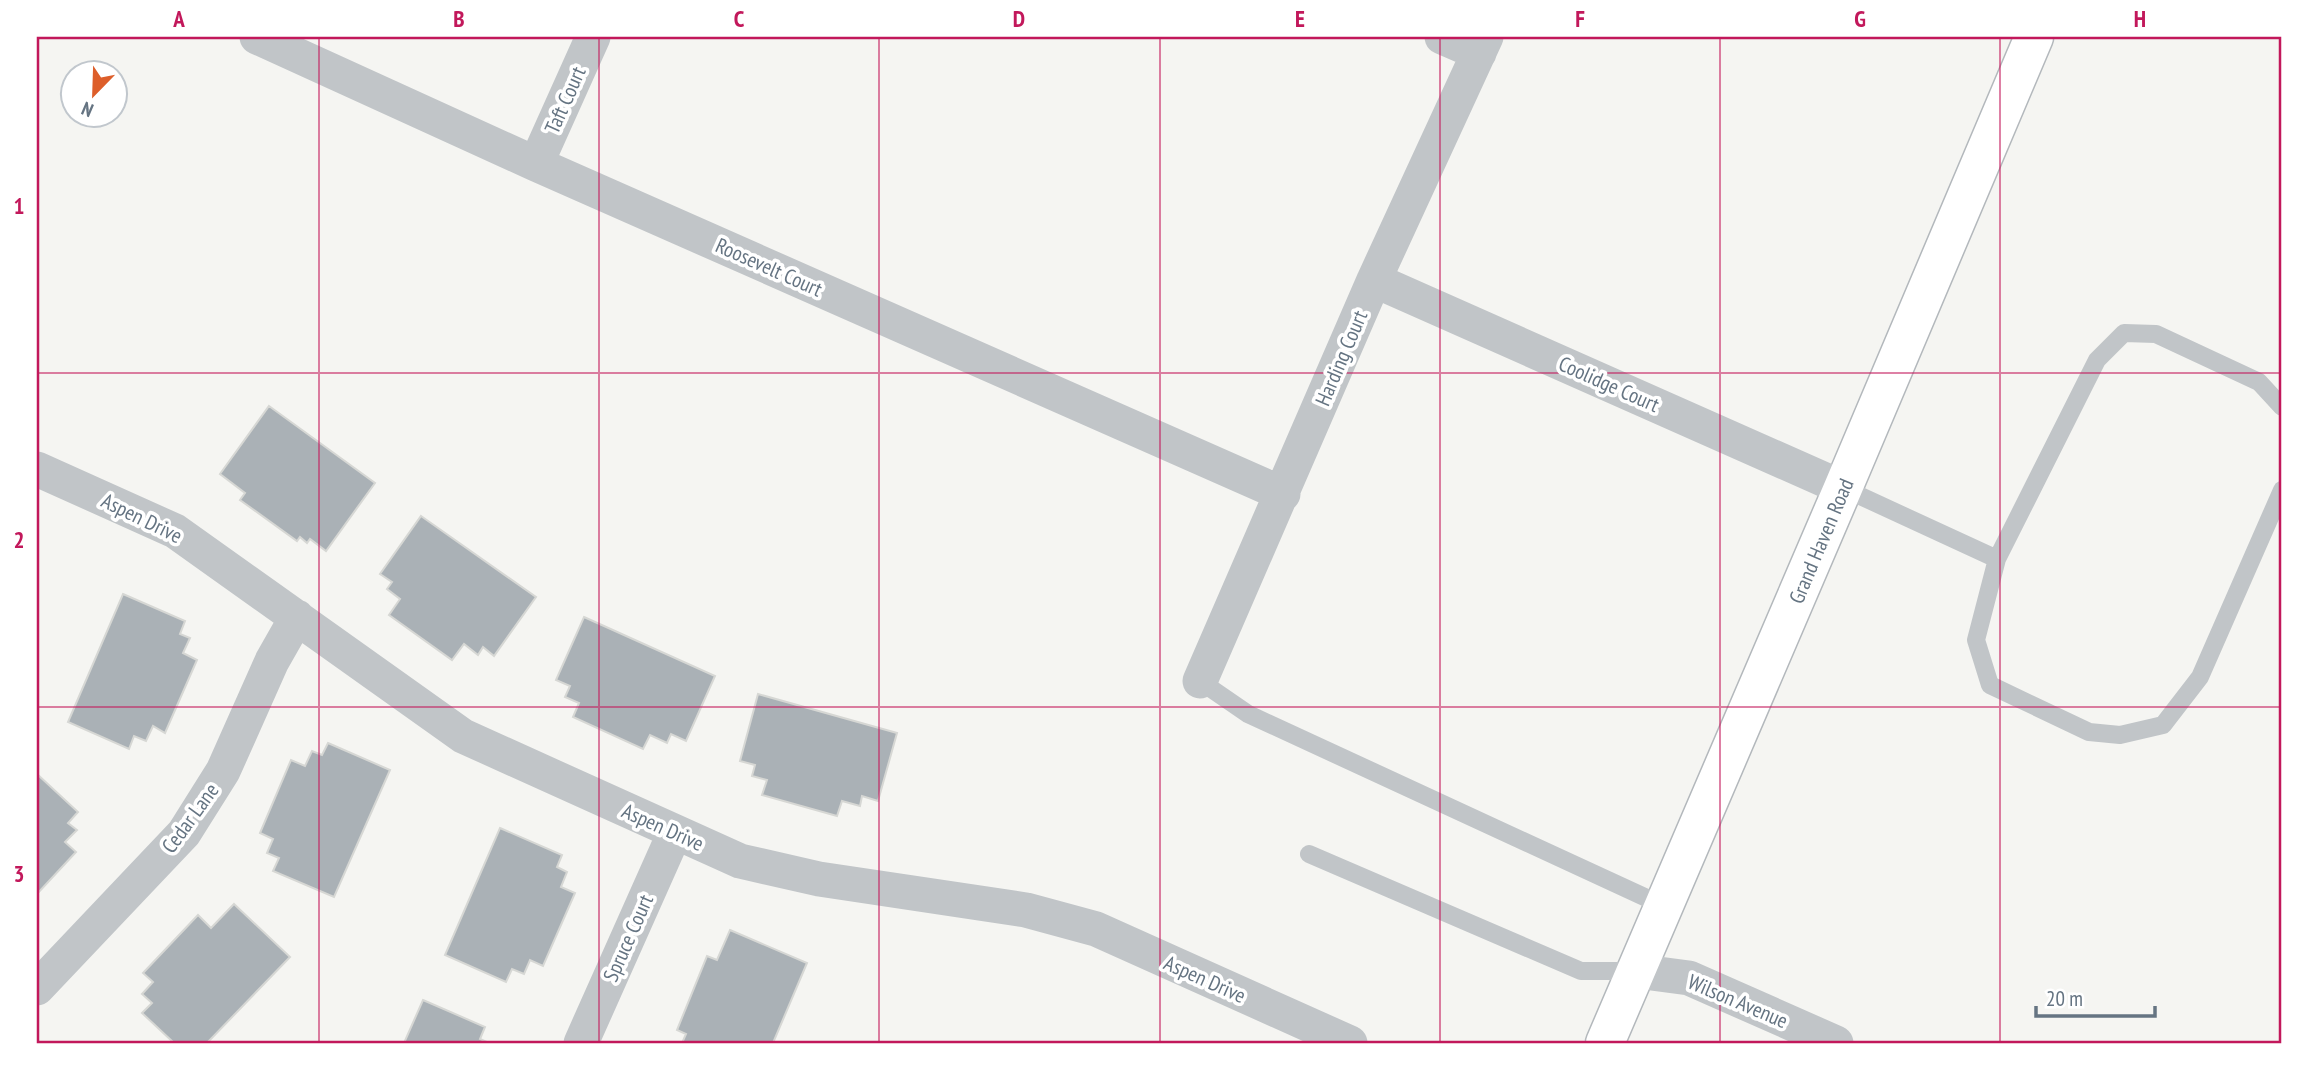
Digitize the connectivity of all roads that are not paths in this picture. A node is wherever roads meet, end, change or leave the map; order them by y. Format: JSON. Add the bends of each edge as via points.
{"nodes":[{"id":1,"x":257,"y":37,"type":"edge"},
{"id":2,"x":593,"y":37,"type":"edge"},
{"id":3,"x":1442,"y":37,"type":"edge"},
{"id":4,"x":2034,"y":37,"type":"edge"},
{"id":5,"x":1483,"y":45,"type":"edge"},
{"id":6,"x":536,"y":164,"type":"junction"},
{"id":7,"x":1374,"y":280,"type":"junction"},
{"id":8,"x":2282,"y":407,"type":"edge"},
{"id":9,"x":37,"y":469,"type":"edge"},
{"id":10,"x":1843,"y":488,"type":"junction"},
{"id":11,"x":2282,"y":490,"type":"edge"},
{"id":12,"x":1283,"y":494,"type":"junction"},
{"id":13,"x":1997,"y":559,"type":"junction"},
{"id":14,"x":297,"y":617,"type":"junction"},
{"id":15,"x":1200,"y":681,"type":"joint"},
{"id":16,"x":675,"y":832,"type":"junction"},
{"id":17,"x":1309,"y":854,"type":"dead end"},
{"id":18,"x":1664,"y":906,"type":"junction"},
{"id":19,"x":1636,"y":971,"type":"junction"},
{"id":20,"x":37,"y":988,"type":"edge"},
{"id":21,"x":580,"y":1043,"type":"edge"},
{"id":22,"x":1350,"y":1043,"type":"edge"},
{"id":23,"x":1605,"y":1043,"type":"edge"},
{"id":24,"x":1836,"y":1043,"type":"edge"}],
"edges":[{"from":1,"to":6,"type":"street","name":"Roosevelt Court"},
{"from":2,"to":6,"type":"street","name":"Taft Court"},
{"from":3,"to":5,"type":"street"},
{"from":4,"to":10,"type":"main road","name":"Grand Haven Road"},
{"from":5,"to":7,"type":"street","name":"Harding Court"},
{"from":6,"to":12,"type":"street","name":"Roosevelt Court"},
{"from":7,"to":10,"type":"street","name":"Coolidge Court"},
{"from":7,"to":12,"type":"street","name":"Harding Court"},
{"from":8,"to":13,"type":"lane","via":[[2259,382],[2156,334],[2124,334],[2097,360]]},
{"from":9,"to":14,"type":"street","name":"Aspen Drive","via":[[176,530]]},
{"from":10,"to":13,"type":"lane"},
{"from":10,"to":18,"type":"main road","name":"Grand Haven Road"},
{"from":11,"to":13,"type":"lane","via":[[2200,677],[2162,725],[2120,735],[2090,733],[1990,685],[1976,640]]},
{"from":12,"to":15,"type":"street","name":"Harding Court"},
{"from":14,"to":16,"type":"street","name":"Aspen Drive","via":[[463,736]]},
{"from":14,"to":20,"type":"street","name":"Cedar Lane","via":[[223,771],[184,833]]},
{"from":15,"to":18,"type":"lane","via":[[1248,714]]},
{"from":16,"to":21,"type":"street","name":"Spruce Court"},
{"from":16,"to":22,"type":"street","name":"Aspen Drive","via":[[740,861],[819,879],[1026,910],[1096,929]]},
{"from":17,"to":19,"type":"lane","via":[[1581,971]]},
{"from":18,"to":19,"type":"main road","name":"Grand Haven Road"},
{"from":19,"to":23,"type":"main road","name":"Grand Haven Road"},
{"from":19,"to":24,"type":"street","name":"Wilson Avenue","via":[[1689,978]]}]}
